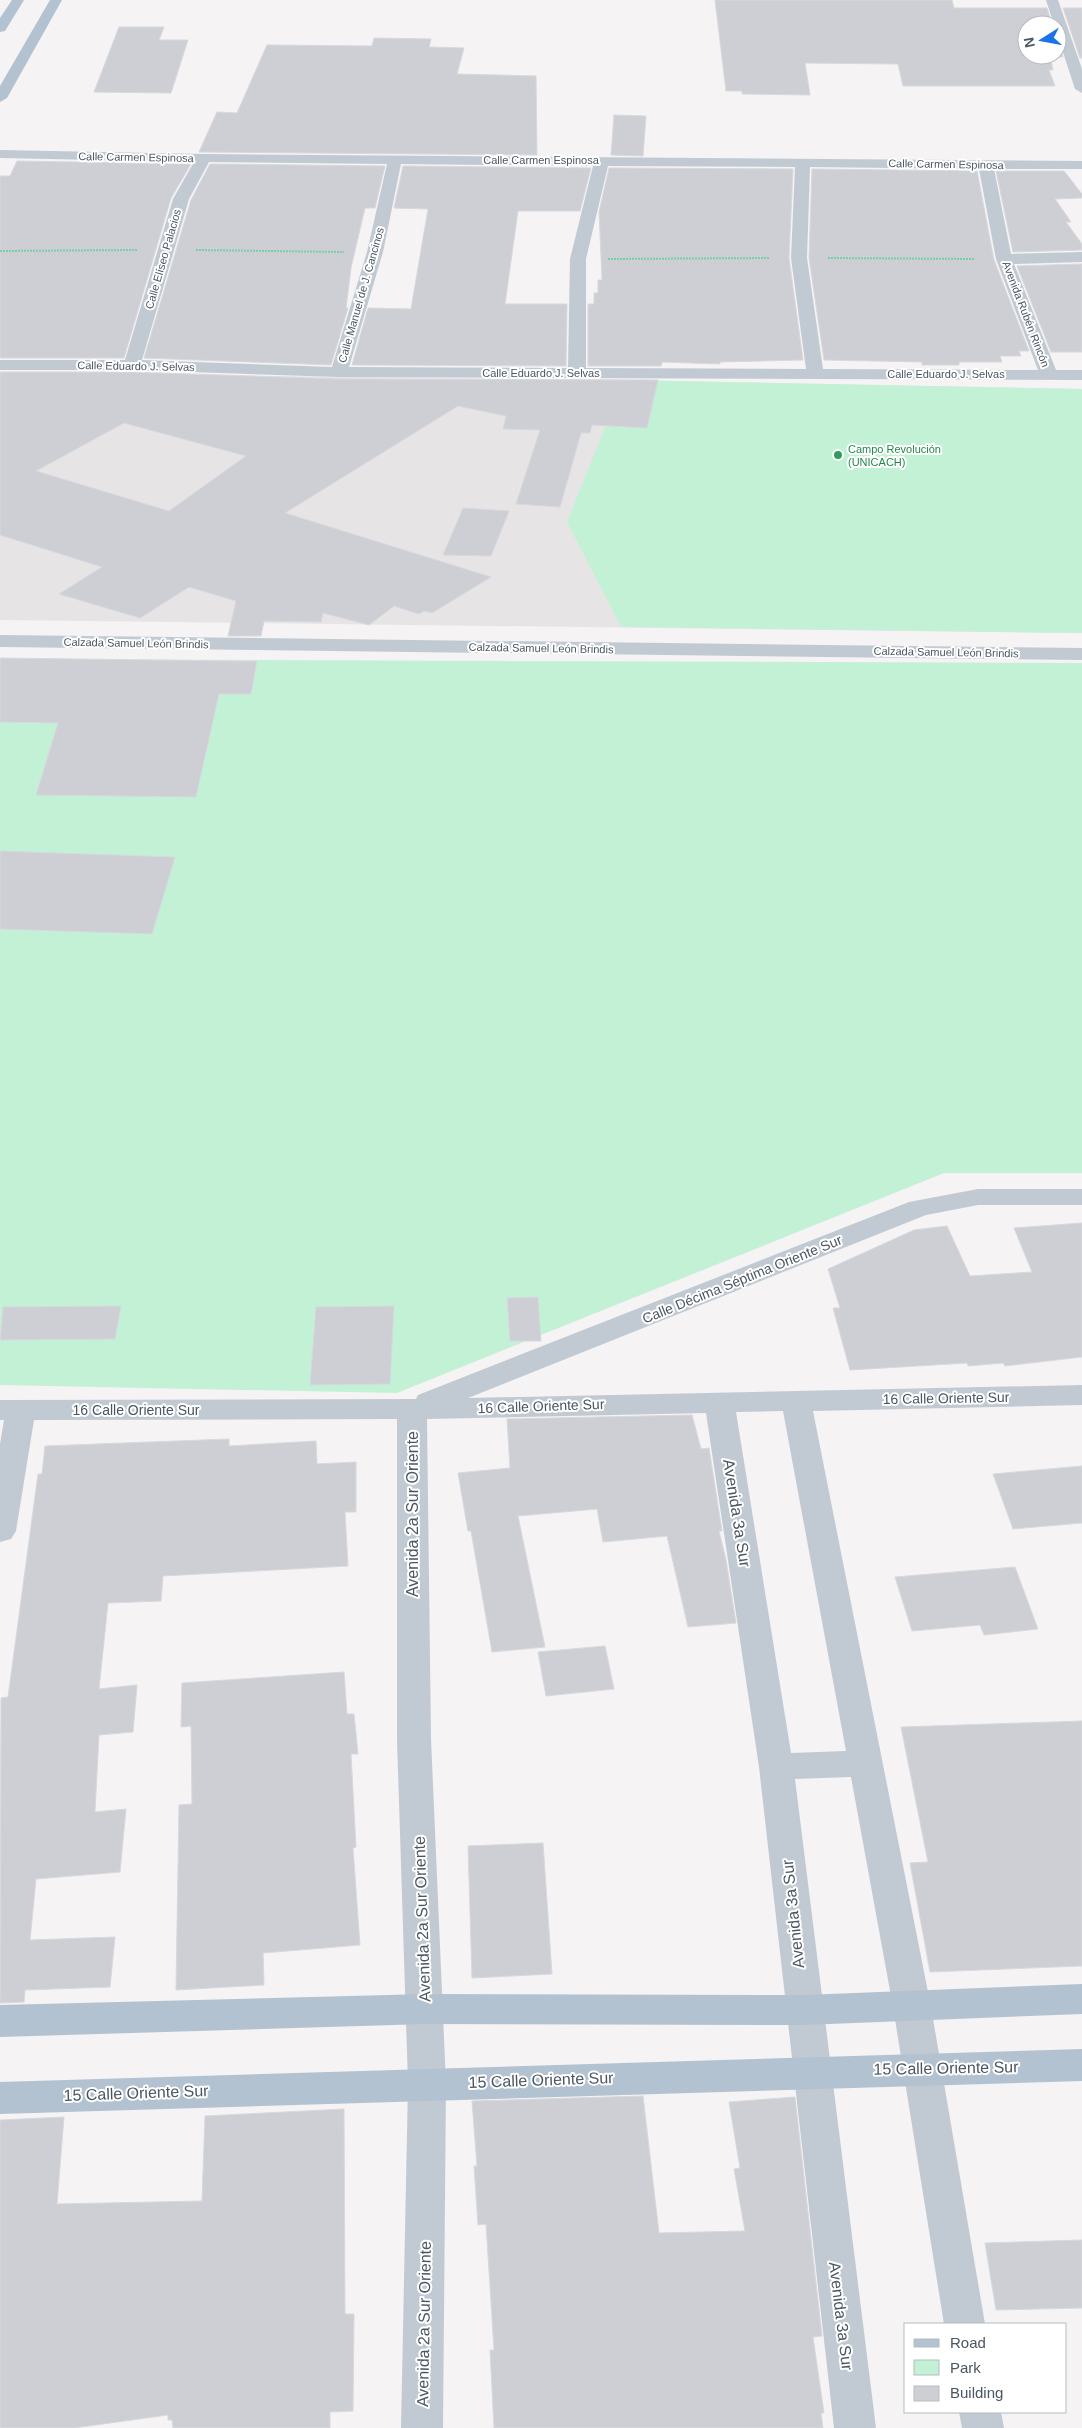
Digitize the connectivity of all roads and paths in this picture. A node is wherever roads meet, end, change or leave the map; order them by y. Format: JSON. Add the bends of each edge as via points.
{"nodes":[{"id":1,"x":18,"y":0,"type":"edge"},
{"id":2,"x":56,"y":0,"type":"edge"},
{"id":3,"x":1052,"y":0,"type":"edge"},
{"id":4,"x":1058,"y":15,"type":"edge"},
{"id":5,"x":1067,"y":16,"type":"edge"},
{"id":6,"x":1074,"y":16,"type":"dead end"},
{"id":7,"x":0,"y":28,"type":"edge"},
{"id":8,"x":1067,"y":43,"type":"edge"},
{"id":9,"x":1082,"y":89,"type":"edge"},
{"id":10,"x":1,"y":96,"type":"edge"},
{"id":11,"x":0,"y":154,"type":"edge"},
{"id":12,"x":204,"y":158,"type":"junction"},
{"id":13,"x":396,"y":159,"type":"junction"},
{"id":14,"x":602,"y":160,"type":"junction"},
{"id":15,"x":803,"y":162,"type":"junction"},
{"id":16,"x":986,"y":165,"type":"junction"},
{"id":17,"x":1082,"y":166,"type":"edge"},
{"id":18,"x":1082,"y":257,"type":"edge"},
{"id":19,"x":1004,"y":258,"type":"junction"},
{"id":20,"x":0,"y":365,"type":"edge"},
{"id":21,"x":132,"y":365,"type":"junction"},
{"id":22,"x":339,"y":372,"type":"junction"},
{"id":23,"x":578,"y":373,"type":"junction"},
{"id":24,"x":815,"y":374,"type":"junction"},
{"id":25,"x":1049,"y":375,"type":"junction"},
{"id":26,"x":1082,"y":375,"type":"edge"},
{"id":27,"x":0,"y":641,"type":"edge"},
{"id":28,"x":1082,"y":654,"type":"edge"},
{"id":29,"x":1082,"y":1197,"type":"edge"},
{"id":30,"x":1082,"y":1395,"type":"edge"},
{"id":31,"x":720,"y":1401,"type":"junction"},
{"id":32,"x":796,"y":1401,"type":"junction"},
{"id":33,"x":412,"y":1409,"type":"junction"},
{"id":34,"x":10,"y":1410,"type":"edge"},
{"id":35,"x":0,"y":1531,"type":"edge"},
{"id":36,"x":864,"y":1763,"type":"junction"},
{"id":37,"x":776,"y":1767,"type":"junction"},
{"id":38,"x":1082,"y":1999,"type":"edge"},
{"id":39,"x":912,"y":2006,"type":"junction"},
{"id":40,"x":426,"y":2009,"type":"junction"},
{"id":41,"x":804,"y":2010,"type":"junction"},
{"id":42,"x":0,"y":2021,"type":"edge"},
{"id":43,"x":1082,"y":2065,"type":"edge"},
{"id":44,"x":921,"y":2069,"type":"junction"},
{"id":45,"x":811,"y":2072,"type":"junction"},
{"id":46,"x":427,"y":2084,"type":"junction"},
{"id":47,"x":0,"y":2098,"type":"edge"},
{"id":48,"x":965,"y":2323,"type":"edge"},
{"id":49,"x":980,"y":2413,"type":"edge"},
{"id":50,"x":422,"y":2428,"type":"edge"},
{"id":51,"x":856,"y":2428,"type":"edge"},
{"id":52,"x":982,"y":2428,"type":"edge"}],
"edges":[{"from":1,"to":7,"type":"main road"},
{"from":2,"to":10,"type":"main road"},
{"from":3,"to":4,"type":"street"},
{"from":5,"to":6,"type":"street"},
{"from":8,"to":9,"type":"street"},
{"from":11,"to":12,"type":"street","name":"Calle Carmen Espinosa"},
{"from":12,"to":13,"type":"street","name":"Calle Carmen Espinosa"},
{"from":12,"to":21,"type":"street","name":"Calle Elíseo Palacios","via":[[181,199]]},
{"from":13,"to":14,"type":"street","name":"Calle Carmen Espinosa"},
{"from":13,"to":22,"type":"street","name":"Calle Manuel de J. Cancinos","via":[[375,252]]},
{"from":14,"to":15,"type":"street","name":"Calle Carmen Espinosa"},
{"from":14,"to":23,"type":"street","via":[[578,259]]},
{"from":15,"to":16,"type":"street","name":"Calle Carmen Espinosa"},
{"from":15,"to":24,"type":"street","via":[[799,258]]},
{"from":16,"to":17,"type":"street","name":"Calle Carmen Espinosa"},
{"from":16,"to":19,"type":"street","name":"Avenida Rubén Rincón"},
{"from":18,"to":19,"type":"street"},
{"from":19,"to":25,"type":"street","name":"Avenida Rubén Rincón"},
{"from":20,"to":21,"type":"street","name":"Calle Eduardo J. Selvas"},
{"from":21,"to":22,"type":"street","name":"Calle Eduardo J. Selvas"},
{"from":22,"to":23,"type":"street","name":"Calle Eduardo J. Selvas"},
{"from":23,"to":24,"type":"street","name":"Calle Eduardo J. Selvas"},
{"from":24,"to":25,"type":"street","name":"Calle Eduardo J. Selvas"},
{"from":25,"to":26,"type":"street","name":"Calle Eduardo J. Selvas"},
{"from":27,"to":28,"type":"street","name":"Calzada Samuel León Brindis"},
{"from":29,"to":33,"type":"street","name":"Calle Décima Séptima Oriente Sur","via":[[978,1197],[919,1208]]},
{"from":30,"to":32,"type":"street","name":"16 Calle Oriente Sur"},
{"from":31,"to":32,"type":"street","name":"16 Calle Oriente Sur"},
{"from":31,"to":33,"type":"street","name":"16 Calle Oriente Sur"},
{"from":31,"to":37,"type":"street","name":"Avenida 3a Sur"},
{"from":32,"to":36,"type":"street"},
{"from":33,"to":34,"type":"street","name":"16 Calle Oriente Sur"},
{"from":33,"to":40,"type":"street","name":"Avenida 2a Sur Oriente","via":[[414,1739]]},
{"from":34,"to":35,"type":"street"},
{"from":36,"to":37,"type":"street"},
{"from":36,"to":39,"type":"street"},
{"from":37,"to":41,"type":"street","name":"Avenida 3a Sur"},
{"from":38,"to":39,"type":"main road"},
{"from":39,"to":41,"type":"main road"},
{"from":39,"to":44,"type":"street"},
{"from":40,"to":41,"type":"main road"},
{"from":40,"to":42,"type":"main road"},
{"from":40,"to":46,"type":"street","name":"Avenida 2a Sur Oriente"},
{"from":41,"to":45,"type":"street","name":"Avenida 3a Sur"},
{"from":43,"to":44,"type":"main road","name":"15 Calle Oriente Sur"},
{"from":44,"to":45,"type":"main road","name":"15 Calle Oriente Sur"},
{"from":44,"to":48,"type":"street"},
{"from":45,"to":46,"type":"main road","name":"15 Calle Oriente Sur"},
{"from":45,"to":51,"type":"street","name":"Avenida 3a Sur"},
{"from":46,"to":47,"type":"main road","name":"15 Calle Oriente Sur"},
{"from":46,"to":50,"type":"street","name":"Avenida 2a Sur Oriente"},
{"from":49,"to":52,"type":"street"}]}
